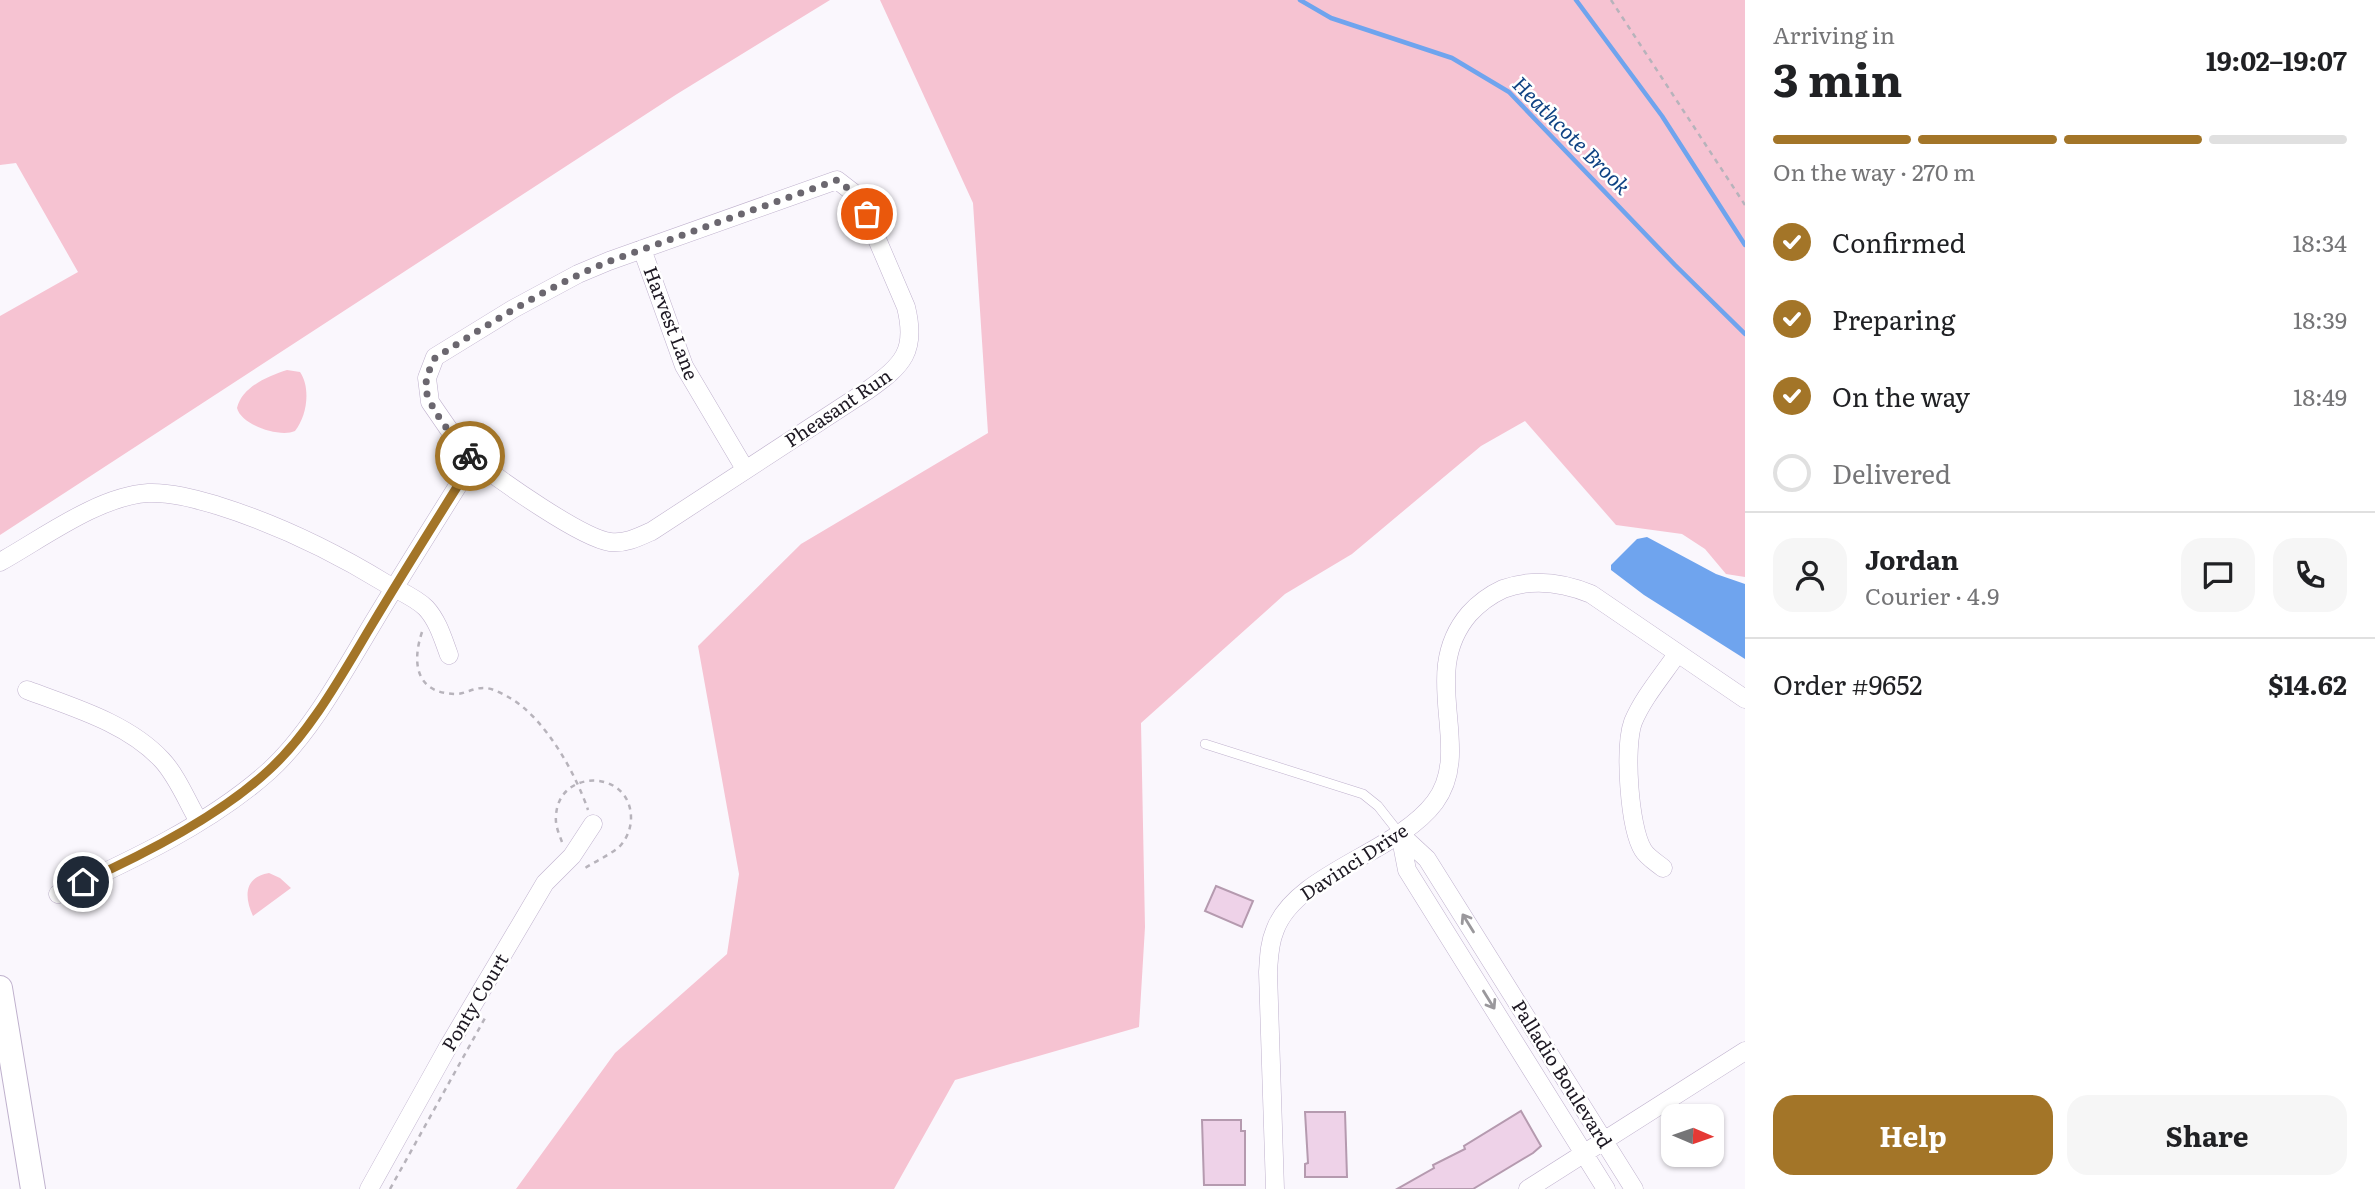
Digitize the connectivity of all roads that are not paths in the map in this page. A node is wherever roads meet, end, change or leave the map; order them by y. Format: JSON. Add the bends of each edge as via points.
{"nodes":[{"id":1,"x":642,"y":249,"type":"junction"},
{"id":2,"x":474,"y":460,"type":"junction"},
{"id":3,"x":745,"y":468,"type":"junction"},
{"id":4,"x":0,"y":562,"type":"edge"},
{"id":5,"x":394,"y":588,"type":"junction"},
{"id":6,"x":1677,"y":654,"type":"junction"},
{"id":7,"x":449,"y":655,"type":"dead end"},
{"id":8,"x":27,"y":690,"type":"dead end"},
{"id":9,"x":1745,"y":699,"type":"edge"},
{"id":10,"x":1205,"y":744,"type":"dead end"},
{"id":11,"x":198,"y":820,"type":"junction"},
{"id":12,"x":593,"y":824,"type":"road end"},
{"id":13,"x":1400,"y":834,"type":"junction"},
{"id":14,"x":1663,"y":868,"type":"dead end"},
{"id":15,"x":58,"y":894,"type":"dead end"},
{"id":16,"x":1490,"y":959,"type":"junction"},
{"id":17,"x":1471,"y":970,"type":"junction"},
{"id":18,"x":0,"y":988,"type":"edge"},
{"id":19,"x":1745,"y":1051,"type":"edge"},
{"id":20,"x":1603,"y":1140,"type":"junction"},
{"id":21,"x":1583,"y":1153,"type":"junction"},
{"id":22,"x":33,"y":1189,"type":"edge"},
{"id":23,"x":369,"y":1189,"type":"edge"},
{"id":24,"x":1275,"y":1189,"type":"edge"},
{"id":25,"x":1528,"y":1189,"type":"edge"},
{"id":26,"x":1606,"y":1189,"type":"edge"},
{"id":27,"x":1634,"y":1189,"type":"edge"}],
"edges":[{"from":1,"to":2,"type":"street","name":"Pheasant Run","via":[[578,274],[435,358],[427,378],[430,402]]},
{"from":1,"to":3,"type":"street","name":"Harvest Lane","via":[[684,366]]},
{"from":1,"to":3,"type":"street","name":"Pheasant Run","via":[[837,180],[859,197],[906,307],[911,341],[906,356],[890,375]]},
{"from":2,"to":3,"type":"street","name":"Pheasant Run","via":[[579,530],[609,542],[652,531]]},
{"from":2,"to":5,"type":"street"},
{"from":4,"to":5,"type":"street","via":[[93,509],[149,493],[196,499],[252,516],[333,552]]},
{"from":5,"to":7,"type":"street","via":[[425,607],[438,624]]},
{"from":5,"to":11,"type":"street","via":[[297,739],[261,777]]},
{"from":6,"to":9,"type":"street","name":"Davinci Drive"},
{"from":6,"to":13,"type":"street","name":"Davinci Drive","via":[[1591,594],[1575,588],[1539,582],[1514,585],[1482,601],[1461,624],[1446,665],[1447,780],[1427,813]]},
{"from":6,"to":14,"type":"street","via":[[1639,709],[1627,757],[1639,839],[1643,850]]},
{"from":8,"to":11,"type":"street","via":[[83,711],[142,744],[163,760]]},
{"from":10,"to":13,"type":"lane","via":[[1363,794]]},
{"from":11,"to":15,"type":"street","via":[[134,859]]},
{"from":12,"to":23,"type":"street","name":"Ponty Court","via":[[572,856],[545,883]]},
{"from":16,"to":13,"type":"street","name":"Palladio Boulevard","one_way":true,"via":[[1427,859]]},
{"from":13,"to":17,"type":"street","name":"Palladio Boulevard","via":[[1407,870]]},
{"from":13,"to":24,"type":"street","name":"Davinci Drive","via":[[1301,894],[1275,929],[1268,972]]},
{"from":16,"to":17,"type":"street"},
{"from":16,"to":20,"type":"street","name":"Palladio Boulevard"},
{"from":17,"to":21,"type":"street","name":"Palladio Boulevard","one_way":true},
{"from":18,"to":22,"type":"street"},
{"from":19,"to":20,"type":"street"},
{"from":20,"to":21,"type":"street"},
{"from":20,"to":27,"type":"street","name":"Palladio Boulevard"},
{"from":21,"to":25,"type":"street"},
{"from":21,"to":26,"type":"street","name":"Palladio Boulevard"}]}
